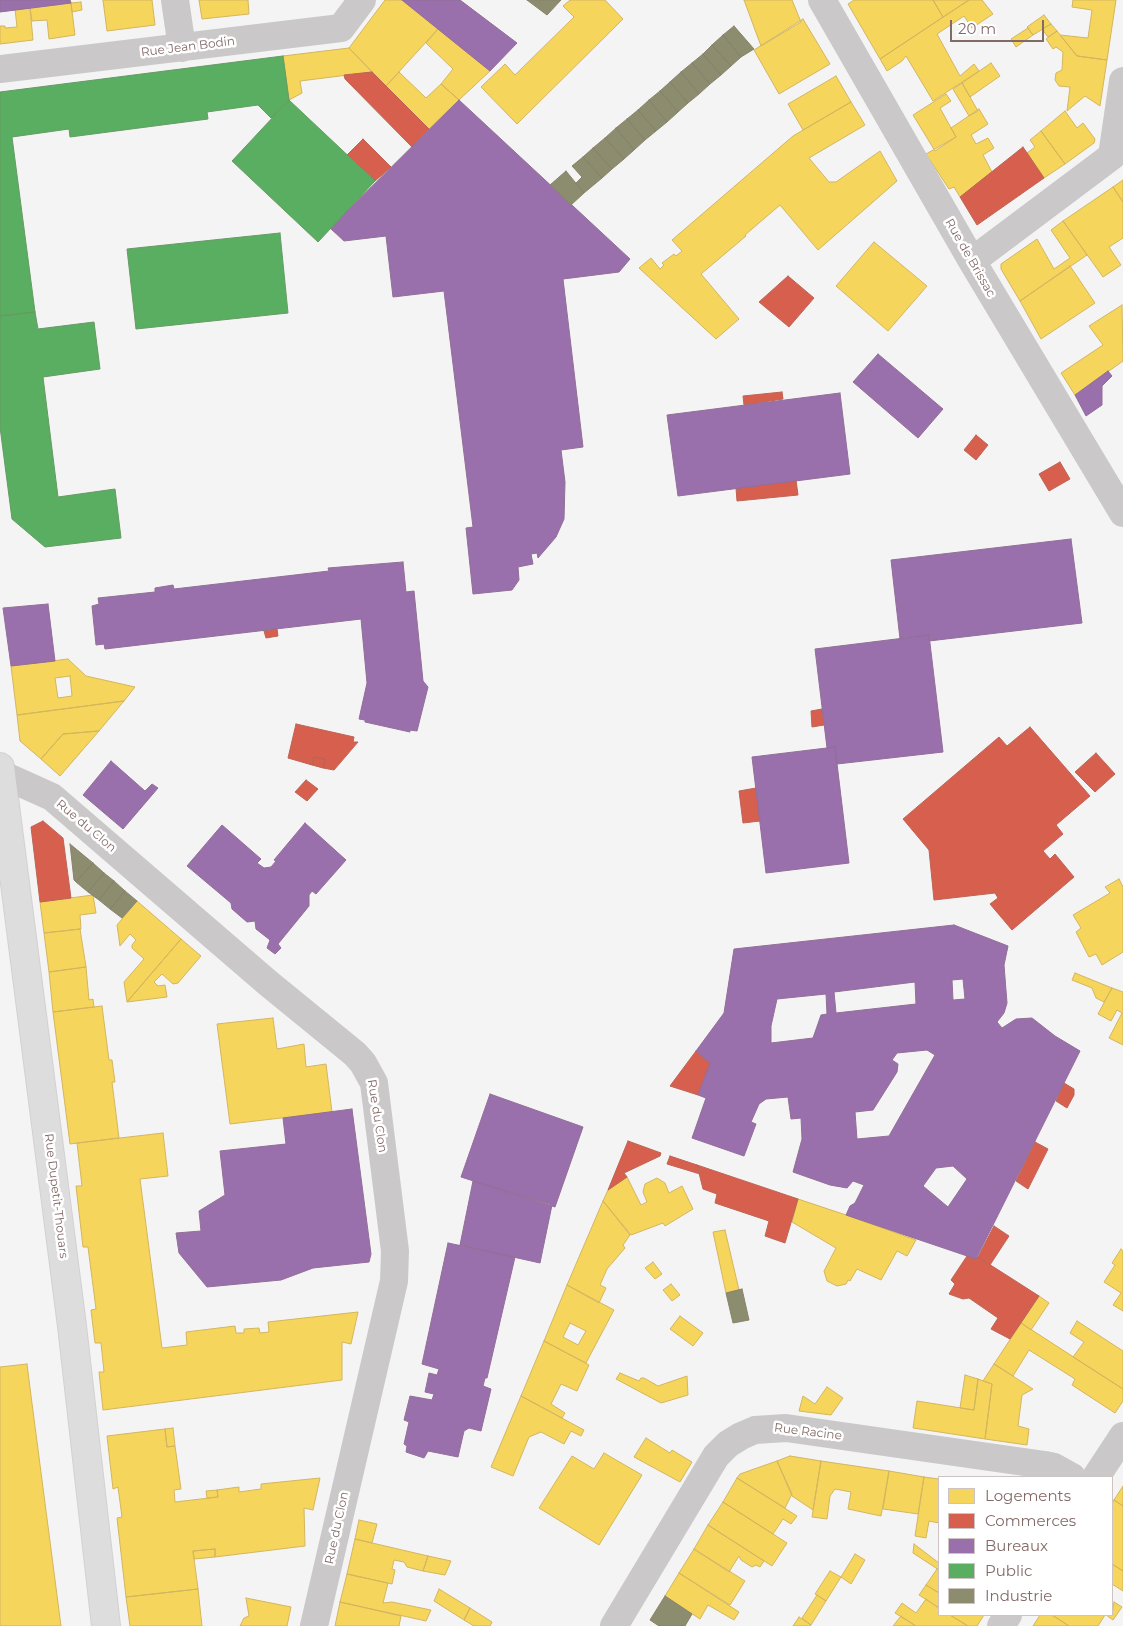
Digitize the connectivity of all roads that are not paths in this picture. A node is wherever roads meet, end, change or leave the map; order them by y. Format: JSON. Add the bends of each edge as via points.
{"nodes":[{"id":1,"x":175,"y":0,"type":"edge"},
{"id":2,"x":362,"y":0,"type":"edge"},
{"id":3,"x":822,"y":0,"type":"edge"},
{"id":4,"x":182,"y":48,"type":"junction"},
{"id":5,"x":0,"y":69,"type":"edge"},
{"id":6,"x":1123,"y":81,"type":"edge"},
{"id":7,"x":972,"y":261,"type":"junction"},
{"id":8,"x":1123,"y":513,"type":"edge"},
{"id":9,"x":0,"y":771,"type":"edge"},
{"id":10,"x":1123,"y":1436,"type":"edge"},
{"id":11,"x":1070,"y":1476,"type":"edge"},
{"id":12,"x":1097,"y":1476,"type":"edge"},
{"id":13,"x":106,"y":1626,"type":"edge"},
{"id":14,"x":314,"y":1626,"type":"edge"},
{"id":15,"x":614,"y":1626,"type":"edge"}],
"edges":[{"from":1,"to":4,"type":"street"},
{"from":2,"to":4,"type":"street","name":"Rue Jean Bodin","via":[[341,28]]},
{"from":3,"to":7,"type":"street","name":"Rue de Brissac"},
{"from":4,"to":5,"type":"street","name":"Rue Jean Bodin"},
{"from":6,"to":7,"type":"street","via":[[1112,156]]},
{"from":7,"to":8,"type":"street","name":"Rue de Brissac"},
{"from":9,"to":13,"type":"street","name":"Rue Dupetit-Thouars","via":[[67,1288]]},
{"from":9,"to":14,"type":"street","name":"Rue du Clon","via":[[52,797],[363,1063],[371,1075],[376,1092],[396,1251],[395,1272]]},
{"from":10,"to":12,"type":"street"},
{"from":11,"to":15,"type":"street","name":"Rue Racine","via":[[1045,1465],[786,1428],[755,1430],[728,1444],[716,1456]]}]}
